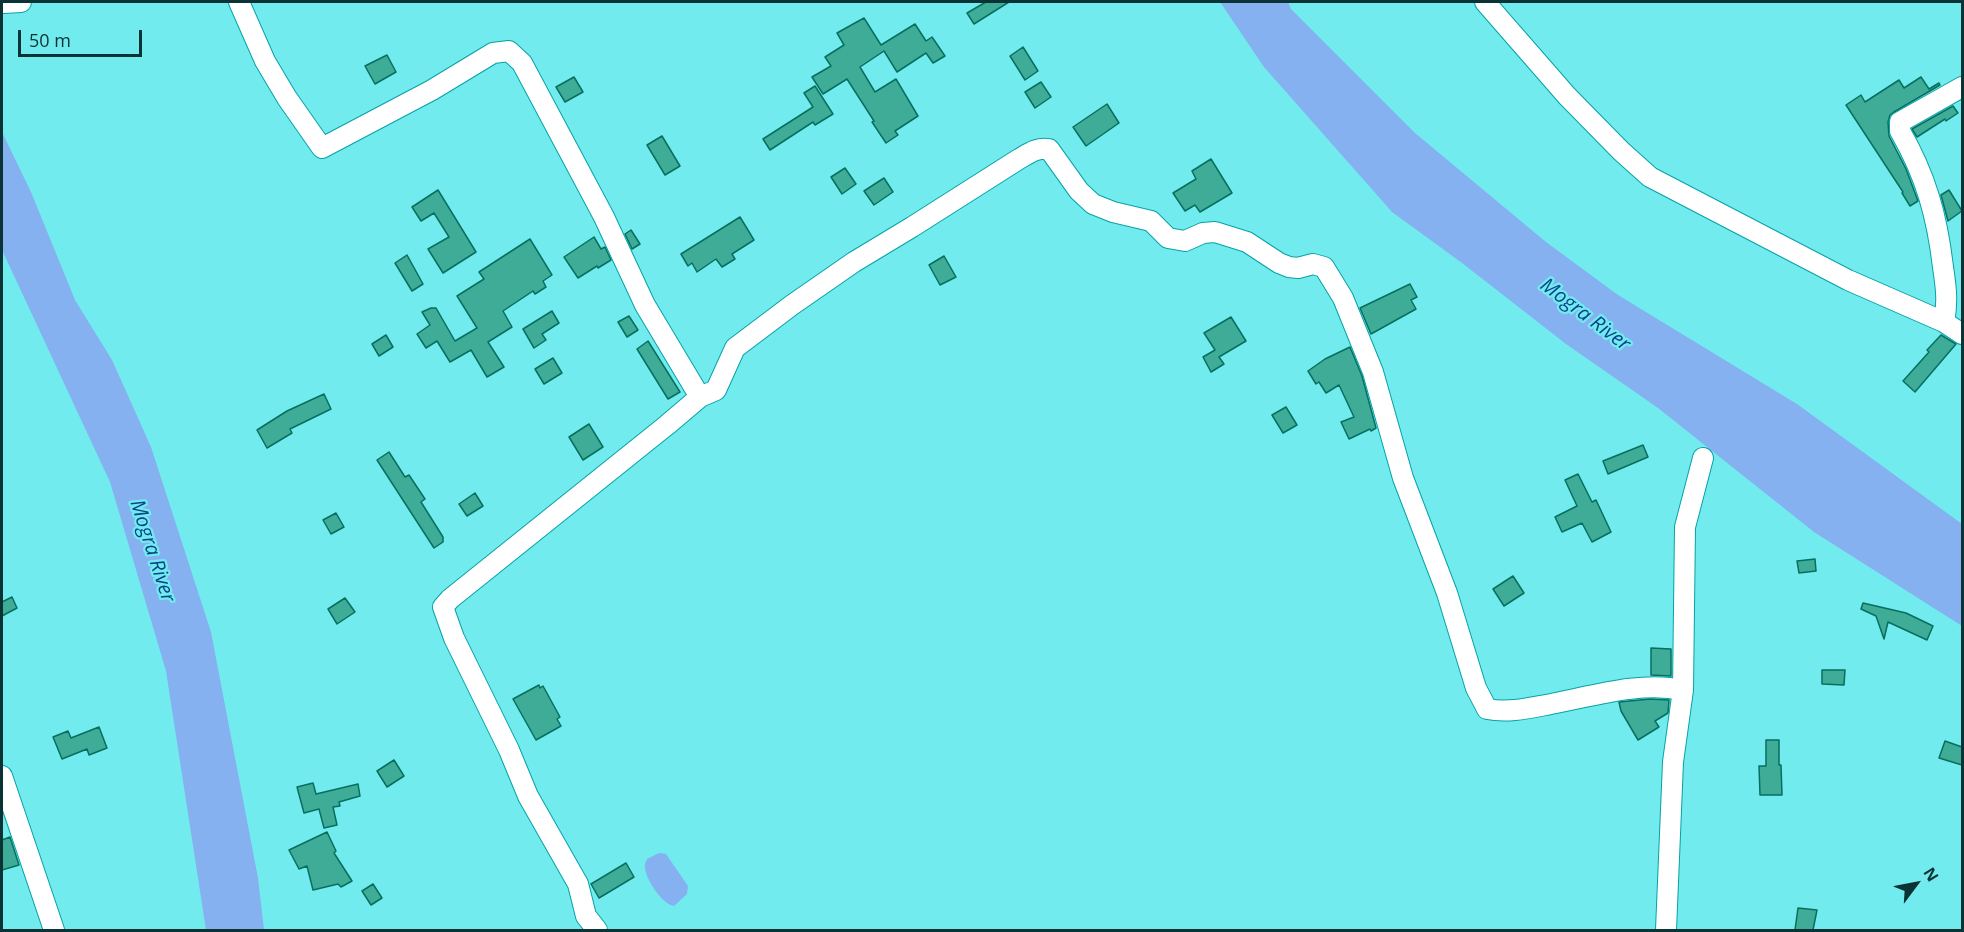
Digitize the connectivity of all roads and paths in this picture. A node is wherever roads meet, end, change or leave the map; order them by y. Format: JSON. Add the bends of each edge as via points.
{"nodes":[{"id":1,"x":239,"y":2,"type":"edge"},
{"id":2,"x":1485,"y":2,"type":"edge"},
{"id":3,"x":1962,"y":87,"type":"edge"},
{"id":4,"x":1944,"y":322,"type":"junction"},
{"id":5,"x":1962,"y":334,"type":"edge"},
{"id":6,"x":700,"y":397,"type":"junction"},
{"id":7,"x":1704,"y":458,"type":"dead end"},
{"id":8,"x":1683,"y":690,"type":"junction"},
{"id":9,"x":2,"y":776,"type":"edge"},
{"id":10,"x":54,"y":930,"type":"edge"},
{"id":11,"x":597,"y":930,"type":"edge"},
{"id":12,"x":1666,"y":930,"type":"edge"}],
"edges":[{"from":1,"to":6,"type":"street","via":[[265,61],[322,148],[493,53],[509,51],[522,63],[604,217],[645,304]]},
{"from":2,"to":4,"type":"street","via":[[1567,96],[1650,177],[1848,280]]},
{"from":3,"to":4,"type":"street","via":[[1900,122],[1900,131],[1921,172],[1939,230],[1948,305]]},
{"from":4,"to":5,"type":"street"},
{"from":6,"to":8,"type":"street","via":[[716,390],[735,348],[792,305],[1019,159],[1035,150],[1048,149],[1093,204],[1152,221],[1168,238],[1185,241],[1215,232],[1247,242],[1289,267],[1324,267],[1343,298],[1373,372],[1403,478],[1447,593],[1476,688],[1487,709],[1503,712],[1630,689]]},
{"from":6,"to":11,"type":"street","via":[[450,599],[444,608],[454,638],[528,796],[578,884],[586,916]]},
{"from":7,"to":8,"type":"street","via":[[1685,527]]},
{"from":8,"to":12,"type":"street","via":[[1673,762]]},
{"from":9,"to":10,"type":"street"}]}
